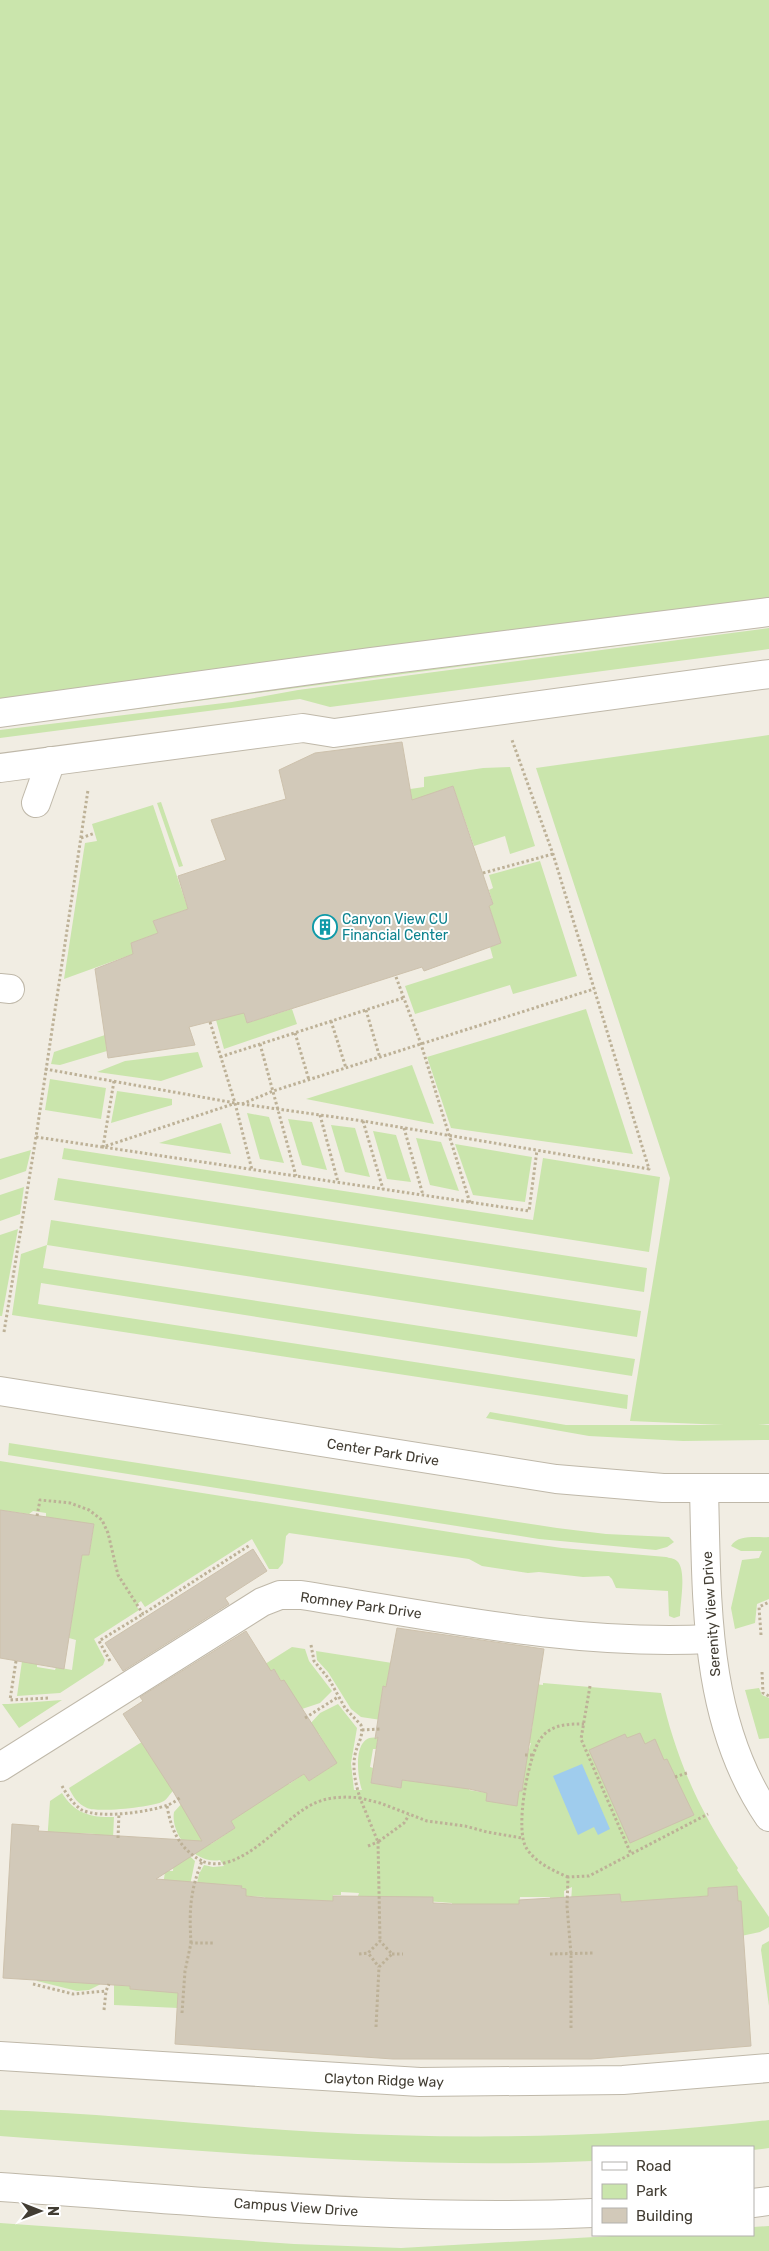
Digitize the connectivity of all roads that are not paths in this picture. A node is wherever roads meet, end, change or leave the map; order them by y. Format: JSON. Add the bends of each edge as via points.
{"nodes":[{"id":1,"x":769,"y":612,"type":"edge"},
{"id":2,"x":769,"y":674,"type":"edge"},
{"id":3,"x":0,"y":713,"type":"edge"},
{"id":4,"x":51,"y":760,"type":"junction"},
{"id":5,"x":0,"y":768,"type":"edge"},
{"id":6,"x":36,"y":803,"type":"dead end"},
{"id":7,"x":0,"y":1391,"type":"edge"},
{"id":8,"x":769,"y":1488,"type":"edge"},
{"id":9,"x":704,"y":1489,"type":"junction"},
{"id":10,"x":710,"y":1639,"type":"junction"},
{"id":11,"x":0,"y":1767,"type":"edge"},
{"id":12,"x":769,"y":1817,"type":"edge"},
{"id":13,"x":0,"y":2056,"type":"edge"},
{"id":14,"x":769,"y":2068,"type":"edge"},
{"id":15,"x":0,"y":2187,"type":"edge"},
{"id":16,"x":769,"y":2201,"type":"edge"},
{"id":17,"x":754,"y":2203,"type":"edge"},
{"id":18,"x":592,"y":2213,"type":"edge"}],
"edges":[{"from":1,"to":3,"type":"street"},
{"from":2,"to":4,"type":"street","via":[[334,733],[303,728]]},
{"from":4,"to":5,"type":"street"},
{"from":4,"to":6,"type":"street"},
{"from":7,"to":9,"type":"street","name":"Center Park Drive","via":[[556,1479]]},
{"from":8,"to":9,"type":"street","name":"Center Park Drive"},
{"from":9,"to":10,"type":"street","name":"Serenity View Drive"},
{"from":10,"to":11,"type":"street","name":"Romney Park Drive","via":[[682,1641],[564,1635],[301,1595],[280,1595],[262,1602]]},
{"from":10,"to":12,"type":"street","name":"Serenity View Drive","via":[[722,1713],[730,1739],[747,1780]]},
{"from":13,"to":14,"type":"street","name":"Clayton Ridge Way","via":[[420,2082],[623,2080]]},
{"from":15,"to":18,"type":"street","name":"Campus View Drive","via":[[348,2210],[520,2216]]},
{"from":16,"to":17,"type":"street"}]}
